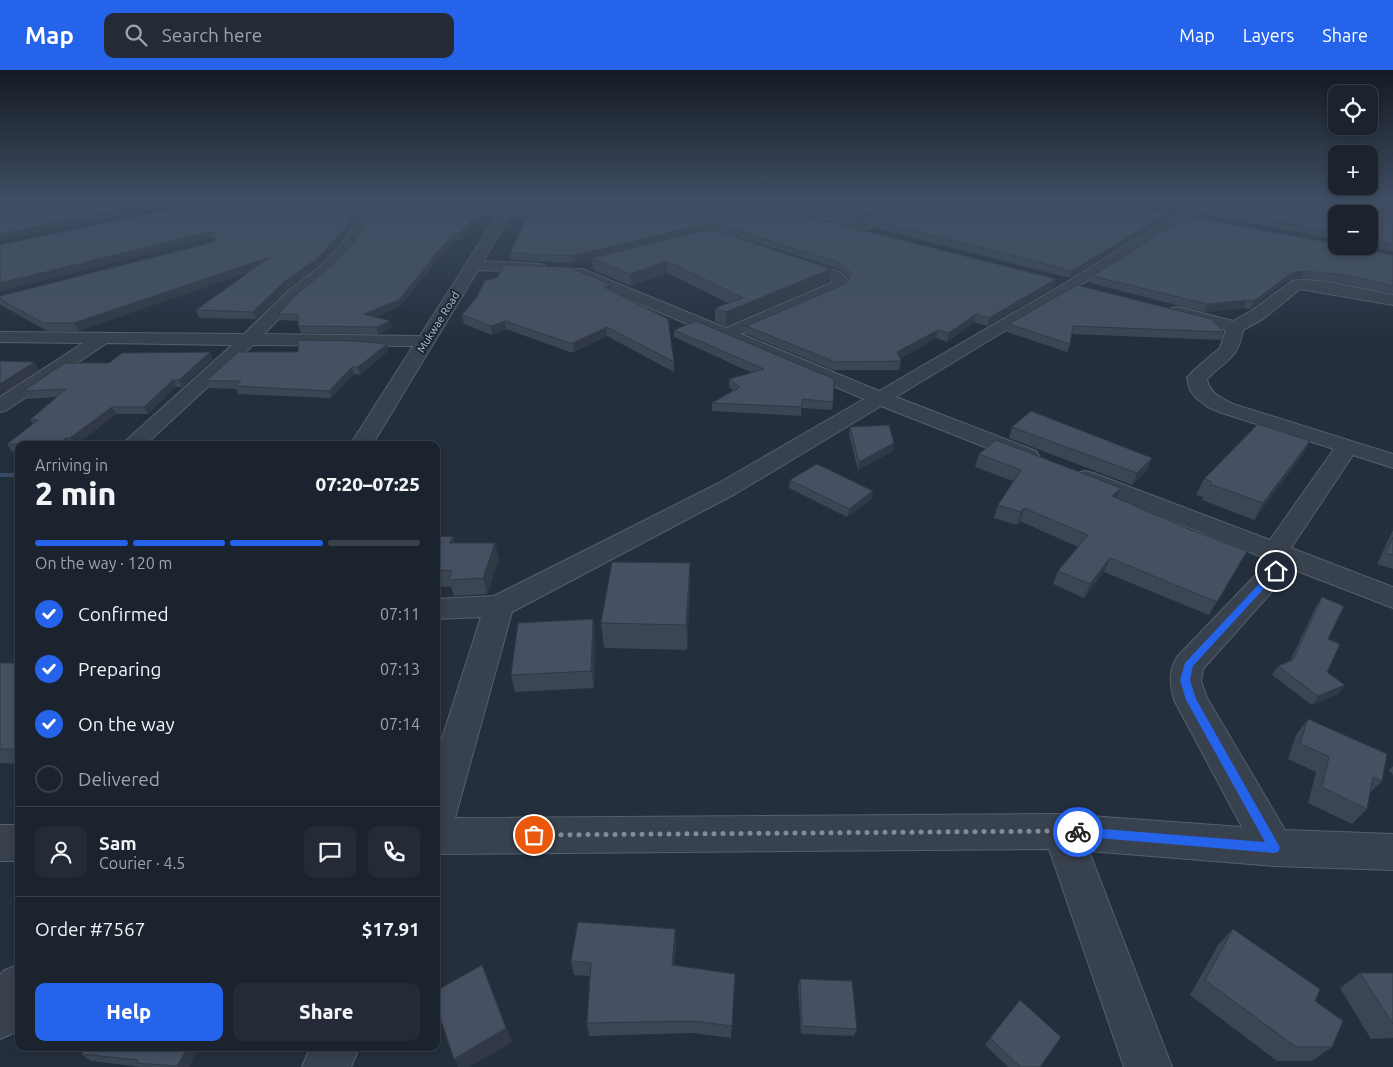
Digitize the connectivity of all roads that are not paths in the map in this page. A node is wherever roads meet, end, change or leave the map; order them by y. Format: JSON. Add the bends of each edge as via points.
{"nodes":[{"id":1,"x":346,"y":246,"type":"edge"},
{"id":2,"x":485,"y":246,"type":"edge"},
{"id":3,"x":1136,"y":246,"type":"edge"},
{"id":4,"x":785,"y":259,"type":"edge"},
{"id":5,"x":591,"y":264,"type":"edge"},
{"id":6,"x":474,"y":265,"type":"junction"},
{"id":7,"x":562,"y":269,"type":"junction"},
{"id":8,"x":1393,"y":300,"type":"edge"},
{"id":9,"x":1168,"y":310,"type":"edge"},
{"id":10,"x":1235,"y":327,"type":"junction"},
{"id":11,"x":726,"y":334,"type":"junction"},
{"id":12,"x":0,"y":336,"type":"edge"},
{"id":13,"x":103,"y":338,"type":"junction"},
{"id":14,"x":248,"y":340,"type":"junction"},
{"id":15,"x":425,"y":341,"type":"junction"},
{"id":16,"x":879,"y":398,"type":"junction"},
{"id":17,"x":0,"y":406,"type":"edge"},
{"id":18,"x":136,"y":441,"type":"edge"},
{"id":19,"x":363,"y":441,"type":"edge"},
{"id":20,"x":1347,"y":447,"type":"junction"},
{"id":21,"x":1393,"y":461,"type":"edge"},
{"id":22,"x":1281,"y":554,"type":"junction"},
{"id":23,"x":1393,"y":598,"type":"edge"},
{"id":24,"x":499,"y":606,"type":"junction"},
{"id":25,"x":440,"y":609,"type":"edge"},
{"id":26,"x":440,"y":805,"type":"edge"},
{"id":27,"x":1062,"y":831,"type":"junction"},
{"id":28,"x":440,"y":836,"type":"edge"},
{"id":29,"x":0,"y":843,"type":"edge"},
{"id":30,"x":15,"y":843,"type":"edge"},
{"id":31,"x":1274,"y":848,"type":"junction"},
{"id":32,"x":1393,"y":852,"type":"edge"},
{"id":33,"x":15,"y":993,"type":"edge"},
{"id":34,"x":0,"y":1016,"type":"edge"},
{"id":35,"x":334,"y":1051,"type":"edge"},
{"id":36,"x":326,"y":1067,"type":"edge"},
{"id":37,"x":1148,"y":1067,"type":"edge"}],
"edges":[{"from":1,"to":14,"type":"street","via":[[326,269],[294,294]]},
{"from":2,"to":6,"type":"street","name":"Mukwae Road"},
{"from":3,"to":16,"type":"street"},
{"from":4,"to":11,"type":"street","via":[[834,275],[841,281],[837,287]]},
{"from":5,"to":7,"type":"street"},
{"from":6,"to":7,"type":"street"},
{"from":6,"to":15,"type":"street","name":"Mukwae Road"},
{"from":7,"to":11,"type":"street"},
{"from":8,"to":10,"type":"street","via":[[1297,284],[1258,315]]},
{"from":9,"to":10,"type":"street"},
{"from":10,"to":20,"type":"street","via":[[1232,345],[1197,378],[1198,390],[1226,408]]},
{"from":11,"to":16,"type":"street"},
{"from":12,"to":13,"type":"street"},
{"from":13,"to":14,"type":"street"},
{"from":13,"to":17,"type":"street"},
{"from":14,"to":15,"type":"street"},
{"from":14,"to":18,"type":"street"},
{"from":15,"to":19,"type":"street","name":"Mukwae Road"},
{"from":16,"to":22,"type":"street"},
{"from":16,"to":24,"type":"street","via":[[726,489]]},
{"from":20,"to":21,"type":"street"},
{"from":20,"to":22,"type":"street"},
{"from":22,"to":23,"type":"street"},
{"from":22,"to":31,"type":"street","via":[[1188,665],[1185,680],[1191,700]]},
{"from":24,"to":25,"type":"street"},
{"from":24,"to":26,"type":"street"},
{"from":27,"to":28,"type":"street"},
{"from":27,"to":31,"type":"street"},
{"from":27,"to":37,"type":"street"},
{"from":29,"to":30,"type":"street"},
{"from":31,"to":32,"type":"street"},
{"from":33,"to":34,"type":"street"},
{"from":35,"to":36,"type":"street"}]}
